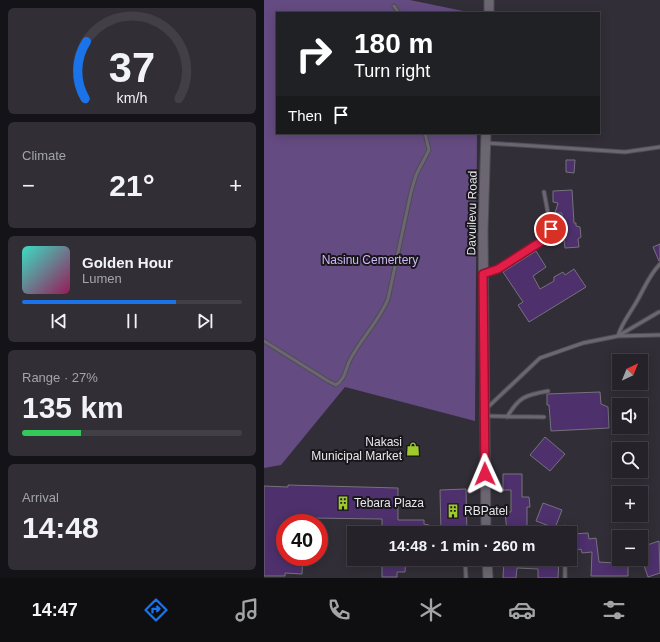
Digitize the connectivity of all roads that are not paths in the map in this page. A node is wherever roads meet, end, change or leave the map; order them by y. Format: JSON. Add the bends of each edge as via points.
{"nodes":[{"id":1,"x":489,"y":0,"type":"edge"},
{"id":2,"x":394,"y":6,"type":"dead end"},
{"id":3,"x":398,"y":12,"type":"edge"},
{"id":4,"x":489,"y":12,"type":"edge"},
{"id":5,"x":425,"y":134,"type":"edge"},
{"id":6,"x":486,"y":134,"type":"edge"},
{"id":7,"x":485,"y":143,"type":"junction"},
{"id":8,"x":660,"y":147,"type":"edge"},
{"id":9,"x":544,"y":192,"type":"dead end"},
{"id":10,"x":660,"y":264,"type":"edge"},
{"id":11,"x":483,"y":274,"type":"junction"},
{"id":12,"x":659,"y":312,"type":"edge"},
{"id":13,"x":660,"y":335,"type":"edge"},
{"id":14,"x":618,"y":336,"type":"junction"},
{"id":15,"x":264,"y":341,"type":"edge"},
{"id":16,"x":548,"y":391,"type":"dead end"},
{"id":17,"x":484,"y":413,"type":"junction"},
{"id":18,"x":507,"y":417,"type":"junction"},
{"id":19,"x":544,"y":417,"type":"dead end"},
{"id":20,"x":486,"y":526,"type":"edge"},
{"id":21,"x":465,"y":566,"type":"edge"},
{"id":22,"x":487,"y":566,"type":"edge"},
{"id":23,"x":565,"y":566,"type":"edge"},
{"id":24,"x":466,"y":578,"type":"edge"},
{"id":25,"x":488,"y":578,"type":"edge"},
{"id":26,"x":565,"y":578,"type":"edge"}],
"edges":[{"from":1,"to":4,"type":"street"},
{"from":2,"to":3,"type":"lane"},
{"from":5,"to":15,"type":"lane","via":[[429,150],[413,186],[388,299],[349,362],[342,381],[336,385]]},
{"from":6,"to":7,"type":"street","name":"Davuilevu Road"},
{"from":7,"to":8,"type":"lane","via":[[625,152]]},
{"from":7,"to":11,"type":"street","name":"Davuilevu Road"},
{"from":9,"to":11,"type":"lane","via":[[550,234],[498,269]]},
{"from":10,"to":14,"type":"lane","via":[[648,278]]},
{"from":11,"to":17,"type":"street","name":"Davuilevu Road"},
{"from":12,"to":14,"type":"lane"},
{"from":13,"to":14,"type":"lane"},
{"from":14,"to":17,"type":"lane","via":[[583,343],[540,358]]},
{"from":16,"to":18,"type":"lane","via":[[528,394],[520,399]]},
{"from":17,"to":18,"type":"lane"},
{"from":17,"to":20,"type":"street","name":"Davuilevu Road"},
{"from":18,"to":19,"type":"lane"},
{"from":21,"to":24,"type":"lane"},
{"from":22,"to":25,"type":"street"},
{"from":23,"to":26,"type":"lane"}]}
